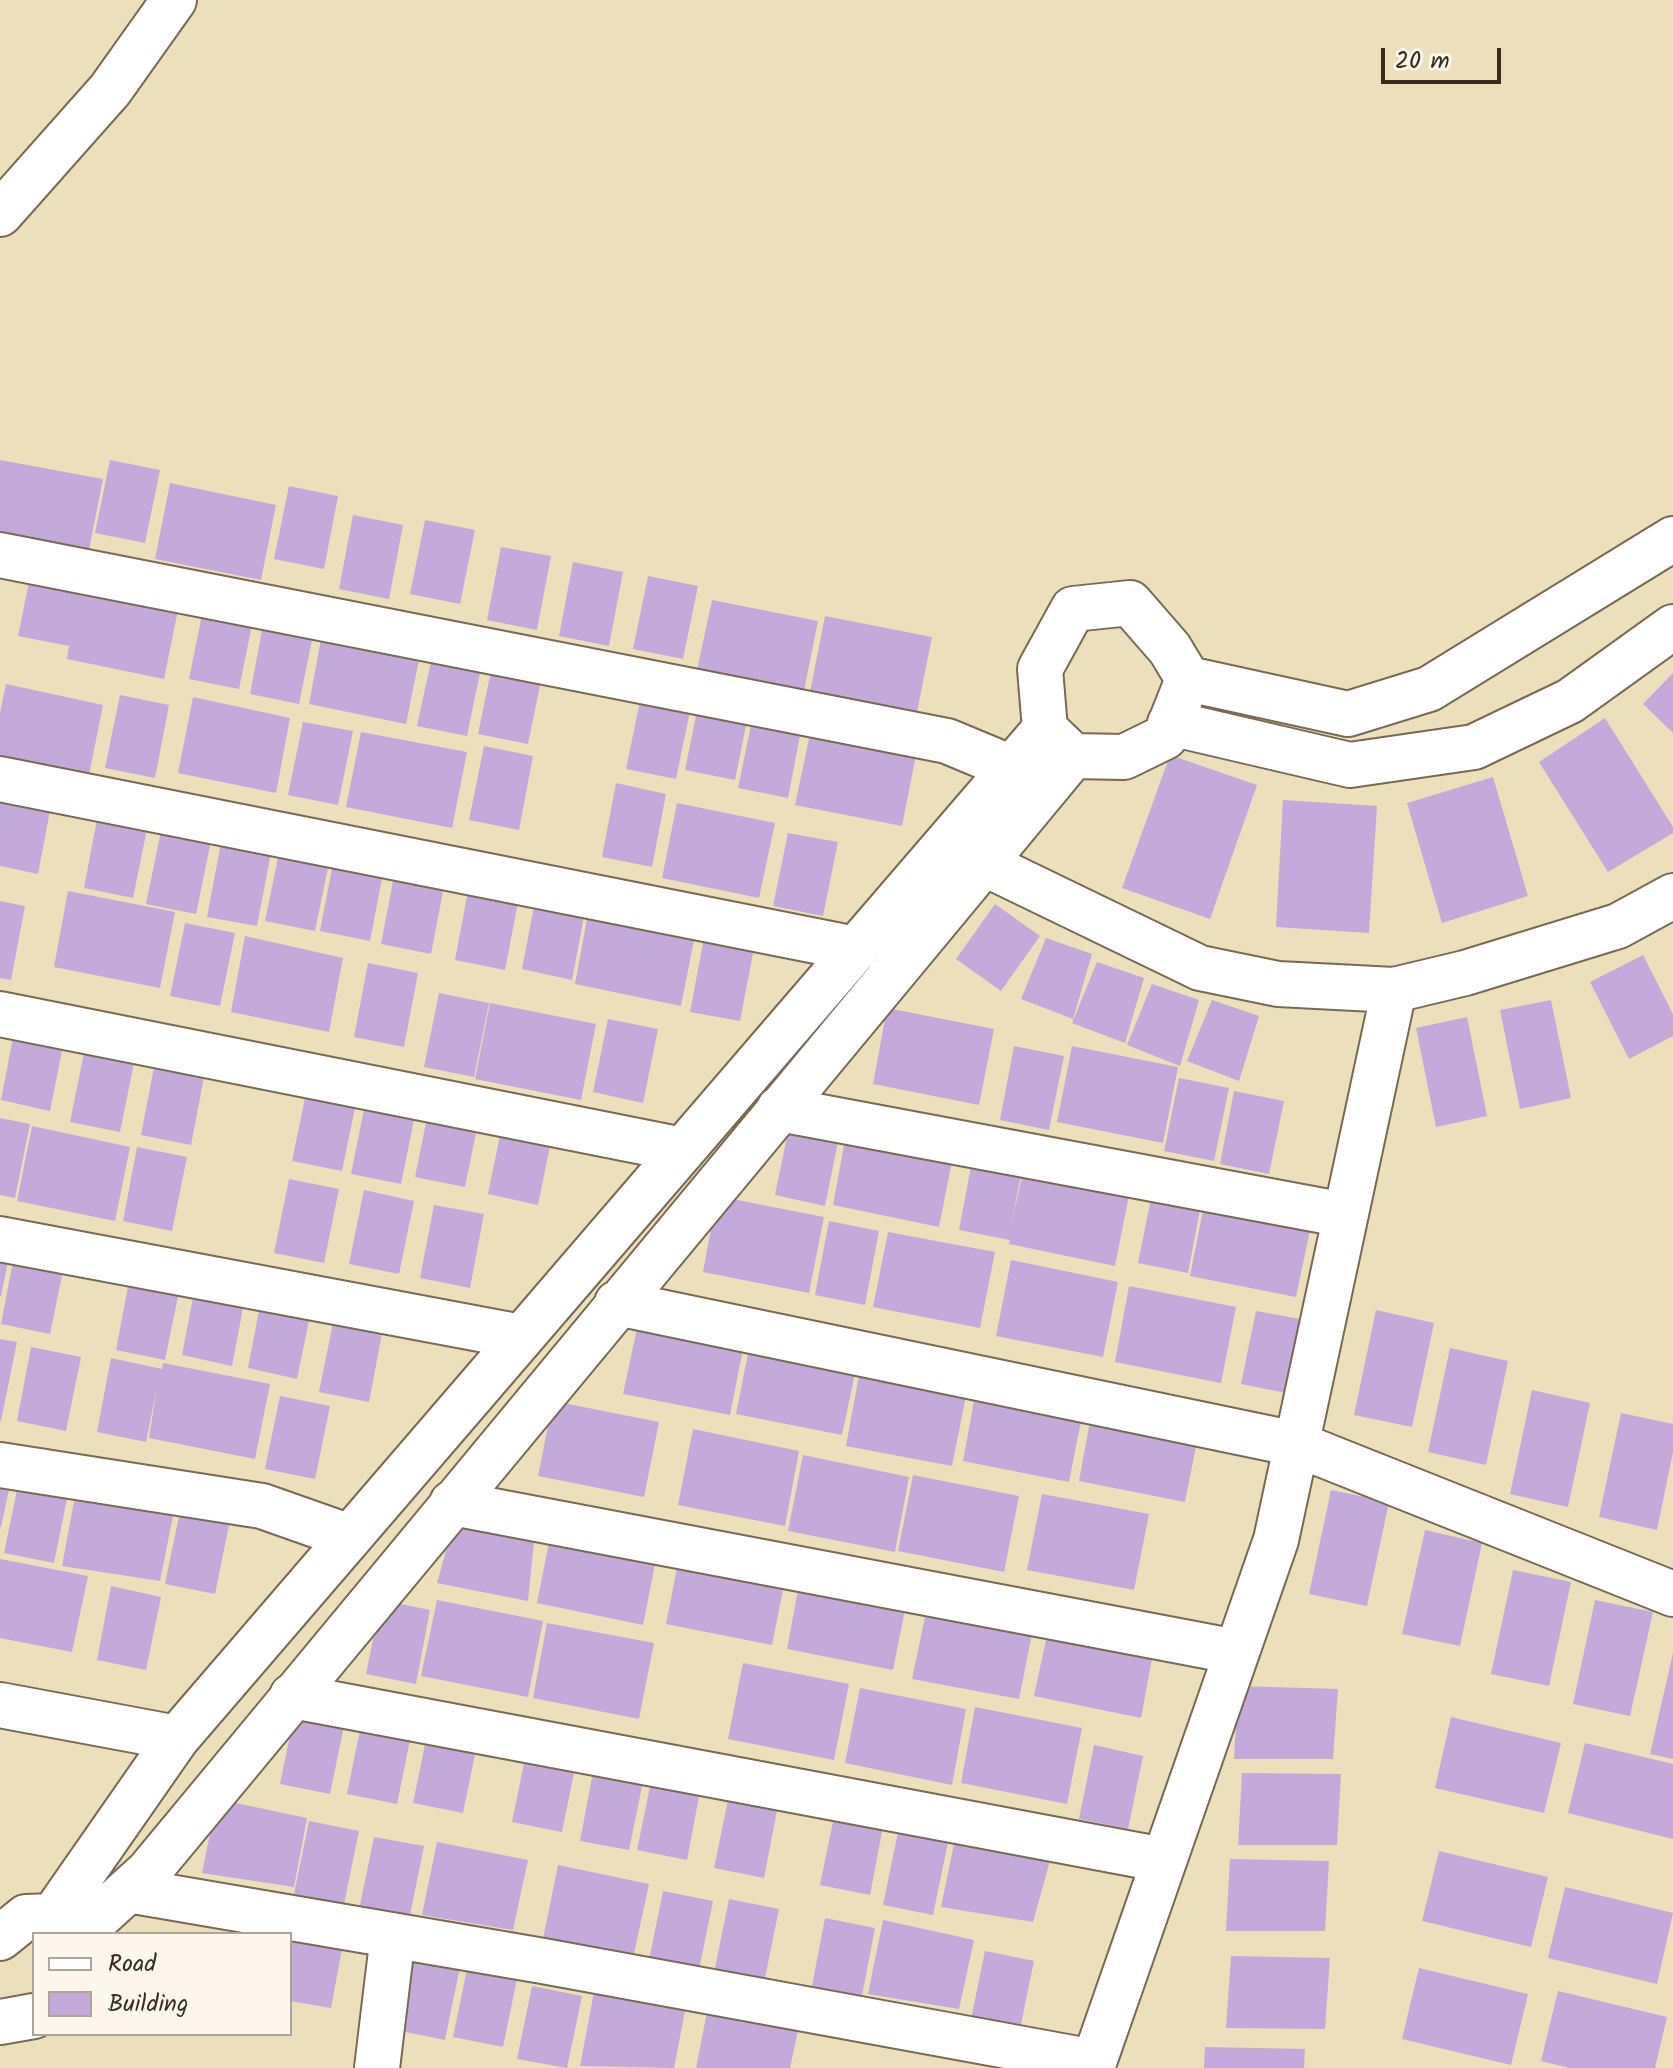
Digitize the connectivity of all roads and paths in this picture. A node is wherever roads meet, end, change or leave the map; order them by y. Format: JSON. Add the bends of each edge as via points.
{"nodes":[{"id":1,"x":174,"y":0,"type":"edge"},
{"id":2,"x":0,"y":214,"type":"edge"},
{"id":3,"x":1673,"y":539,"type":"edge"},
{"id":4,"x":0,"y":555,"type":"edge"},
{"id":5,"x":1673,"y":627,"type":"edge"},
{"id":6,"x":1188,"y":679,"type":"junction"},
{"id":7,"x":1170,"y":723,"type":"junction"},
{"id":8,"x":1059,"y":743,"type":"junction"},
{"id":9,"x":1012,"y":768,"type":"junction"},
{"id":10,"x":0,"y":779,"type":"edge"},
{"id":11,"x":983,"y":863,"type":"junction"},
{"id":12,"x":1673,"y":896,"type":"edge"},
{"id":13,"x":856,"y":949,"type":"junction"},
{"id":14,"x":1394,"y":990,"type":"junction"},
{"id":15,"x":0,"y":1014,"type":"edge"},
{"id":16,"x":779,"y":1109,"type":"junction"},
{"id":17,"x":683,"y":1150,"type":"junction"},
{"id":18,"x":1345,"y":1215,"type":"junction"},
{"id":19,"x":0,"y":1239,"type":"edge"},
{"id":20,"x":617,"y":1303,"type":"junction"},
{"id":21,"x":522,"y":1337,"type":"junction"},
{"id":22,"x":1296,"y":1444,"type":"junction"},
{"id":23,"x":0,"y":1465,"type":"edge"},
{"id":24,"x":452,"y":1503,"type":"junction"},
{"id":25,"x":350,"y":1537,"type":"junction"},
{"id":26,"x":1673,"y":1594,"type":"edge"},
{"id":27,"x":1237,"y":1652,"type":"junction"},
{"id":28,"x":292,"y":1696,"type":"junction"},
{"id":29,"x":0,"y":1705,"type":"edge"},
{"id":30,"x":177,"y":1738,"type":"junction"},
{"id":31,"x":1164,"y":1860,"type":"junction"},
{"id":32,"x":128,"y":1890,"type":"junction"},
{"id":33,"x":66,"y":1928,"type":"edge"},
{"id":34,"x":393,"y":1935,"type":"junction"},
{"id":35,"x":0,"y":1938,"type":"edge"},
{"id":36,"x":32,"y":2016,"type":"edge"},
{"id":37,"x":0,"y":2022,"type":"edge"},
{"id":38,"x":377,"y":2068,"type":"edge"}],
"edges":[{"from":1,"to":2,"type":"street","via":[[110,90]]},
{"from":3,"to":6,"type":"street","via":[[1429,689],[1348,714]]},
{"from":4,"to":9,"type":"street","via":[[947,741]]},
{"from":5,"to":7,"type":"street","via":[[1570,701],[1474,747],[1350,765]]},
{"from":6,"to":7,"type":"street"},
{"from":6,"to":8,"type":"street","via":[[1130,603],[1073,609],[1040,669]]},
{"from":7,"to":8,"type":"street","via":[[1165,737],[1124,757]]},
{"from":8,"to":9,"type":"street"},
{"from":8,"to":11,"type":"street"},
{"from":9,"to":13,"type":"street"},
{"from":10,"to":13,"type":"street"},
{"from":11,"to":14,"type":"street","via":[[1200,968],[1278,984]]},
{"from":11,"to":16,"type":"street"},
{"from":12,"to":14,"type":"street","via":[[1618,926]]},
{"from":13,"to":17,"type":"street"},
{"from":14,"to":18,"type":"street"},
{"from":15,"to":17,"type":"street"},
{"from":16,"to":18,"type":"street"},
{"from":16,"to":20,"type":"street"},
{"from":17,"to":21,"type":"street"},
{"from":18,"to":22,"type":"street"},
{"from":19,"to":21,"type":"street"},
{"from":20,"to":22,"type":"street"},
{"from":20,"to":24,"type":"street"},
{"from":21,"to":25,"type":"street"},
{"from":22,"to":26,"type":"street"},
{"from":22,"to":27,"type":"street","via":[[1276,1540]]},
{"from":23,"to":25,"type":"street","via":[[262,1506]]},
{"from":24,"to":27,"type":"street"},
{"from":24,"to":28,"type":"street"},
{"from":25,"to":30,"type":"street"},
{"from":27,"to":31,"type":"street"},
{"from":28,"to":31,"type":"street"},
{"from":28,"to":32,"type":"street"},
{"from":29,"to":30,"type":"street"},
{"from":30,"to":33,"type":"street"},
{"from":31,"to":34,"type":"street","via":[[1094,2062]]},
{"from":32,"to":33,"type":"street"},
{"from":32,"to":34,"type":"street"},
{"from":33,"to":35,"type":"street","via":[[26,1917]]},
{"from":34,"to":38,"type":"street"},
{"from":36,"to":37,"type":"street"}]}
